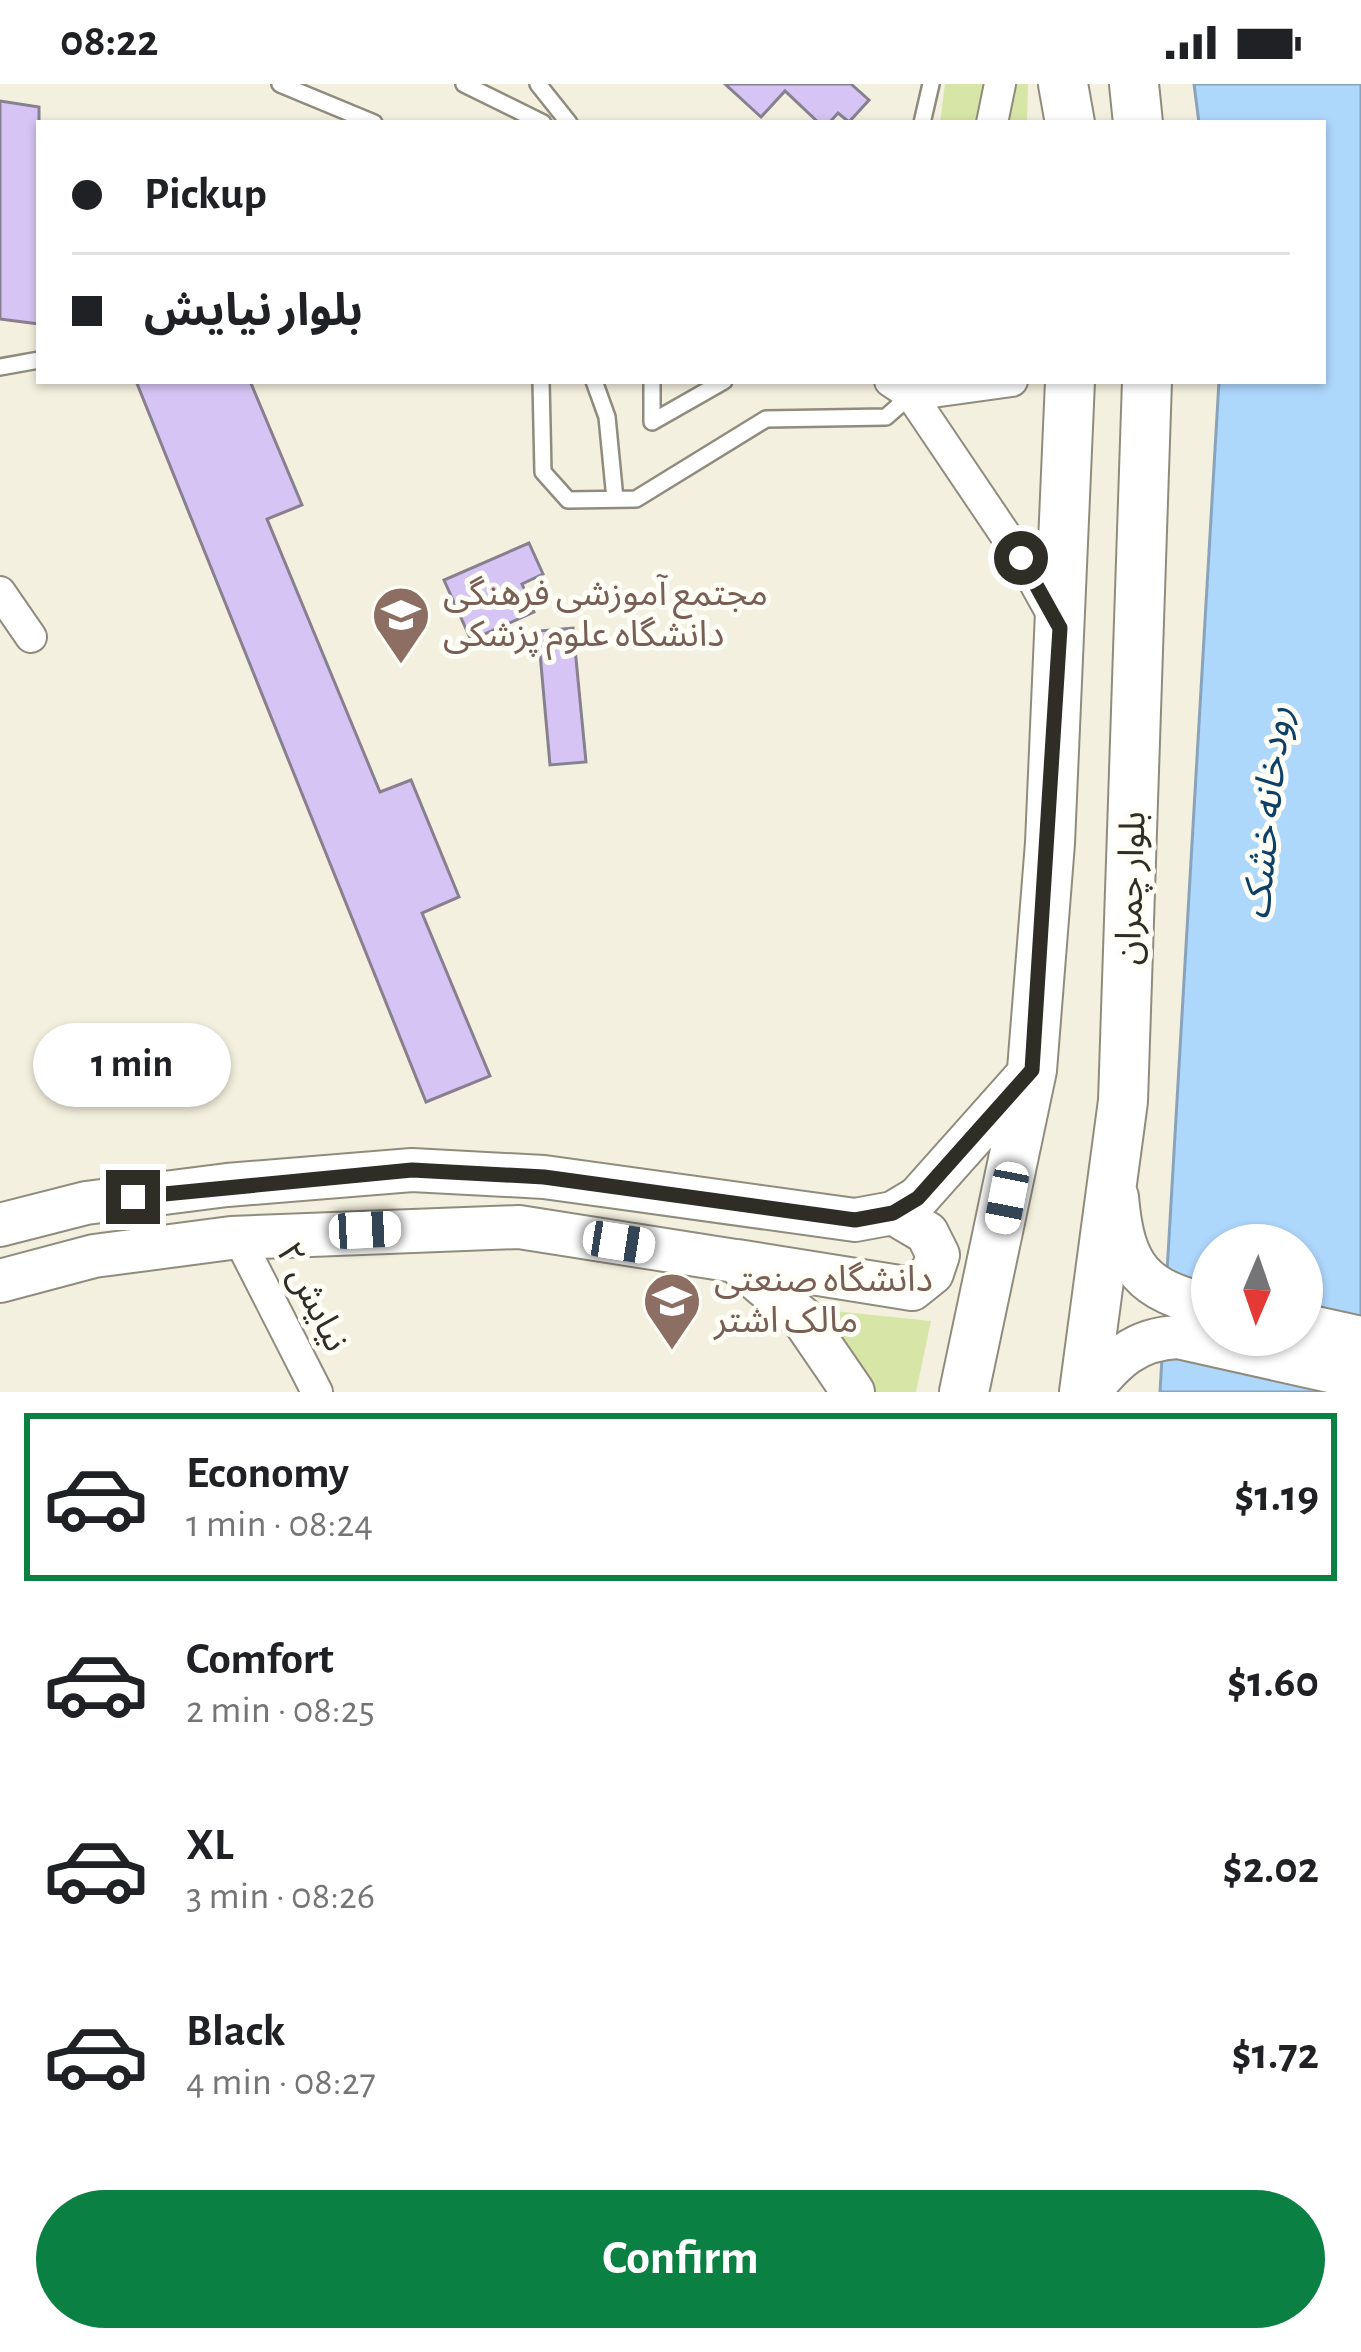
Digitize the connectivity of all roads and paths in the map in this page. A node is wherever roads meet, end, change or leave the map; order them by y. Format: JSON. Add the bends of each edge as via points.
{"nodes":[{"id":1,"x":280,"y":84,"type":"edge"},
{"id":2,"x":464,"y":84,"type":"edge"},
{"id":3,"x":538,"y":84,"type":"edge"},
{"id":4,"x":932,"y":84,"type":"edge"},
{"id":5,"x":1000,"y":84,"type":"edge"},
{"id":6,"x":1063,"y":84,"type":"edge"},
{"id":7,"x":1134,"y":84,"type":"edge"},
{"id":8,"x":367,"y":120,"type":"edge"},
{"id":9,"x":537,"y":120,"type":"edge"},
{"id":10,"x":567,"y":120,"type":"edge"},
{"id":11,"x":923,"y":120,"type":"edge"},
{"id":12,"x":993,"y":120,"type":"edge"},
{"id":13,"x":1069,"y":120,"type":"edge"},
{"id":14,"x":1138,"y":120,"type":"edge"},
{"id":15,"x":36,"y":361,"type":"edge"},
{"id":16,"x":0,"y":368,"type":"edge"},
{"id":17,"x":541,"y":384,"type":"edge"},
{"id":18,"x":595,"y":384,"type":"edge"},
{"id":19,"x":652,"y":384,"type":"edge"},
{"id":20,"x":719,"y":384,"type":"edge"},
{"id":21,"x":964,"y":384,"type":"edge"},
{"id":22,"x":1070,"y":384,"type":"edge"},
{"id":23,"x":1147,"y":384,"type":"edge"},
{"id":24,"x":901,"y":388,"type":"edge"},
{"id":25,"x":615,"y":499,"type":"junction"},
{"id":26,"x":0,"y":592,"type":"edge"},
{"id":27,"x":1060,"y":628,"type":"junction"},
{"id":28,"x":31,"y":638,"type":"dead end"},
{"id":29,"x":1032,"y":1070,"type":"junction"},
{"id":30,"x":1114,"y":1166,"type":"junction"},
{"id":31,"x":544,"y":1177,"type":"junction"},
{"id":32,"x":893,"y":1213,"type":"junction"},
{"id":33,"x":0,"y":1225,"type":"edge"},
{"id":34,"x":542,"y":1230,"type":"junction"},
{"id":35,"x":238,"y":1237,"type":"junction"},
{"id":36,"x":735,"y":1261,"type":"junction"},
{"id":37,"x":0,"y":1281,"type":"edge"},
{"id":38,"x":1191,"y":1302,"type":"edge"},
{"id":39,"x":1323,"y":1330,"type":"edge"},
{"id":40,"x":1361,"y":1338,"type":"edge"},
{"id":41,"x":1361,"y":1378,"type":"edge"},
{"id":42,"x":317,"y":1392,"type":"edge"},
{"id":43,"x":853,"y":1392,"type":"edge"},
{"id":44,"x":964,"y":1392,"type":"edge"},
{"id":45,"x":1086,"y":1392,"type":"edge"}],
"edges":[{"from":1,"to":8,"type":"lane"},
{"from":2,"to":9,"type":"lane"},
{"from":3,"to":10,"type":"lane"},
{"from":4,"to":11,"type":"lane"},
{"from":5,"to":12,"type":"street"},
{"from":6,"to":13,"type":"main road"},
{"from":7,"to":14,"type":"main road"},
{"from":15,"to":16,"type":"lane"},
{"from":17,"to":25,"type":"lane","via":[[543,472],[568,500]]},
{"from":18,"to":25,"type":"lane","via":[[607,416]]},
{"from":19,"to":20,"type":"lane","via":[[652,422]]},
{"from":21,"to":24,"type":"street"},
{"from":22,"to":27,"type":"main road"},
{"from":23,"to":30,"type":"main road","name":"بلوار چمران","via":[[1123,1102]]},
{"from":24,"to":25,"type":"lane","via":[[886,417],[766,418],[636,499]]},
{"from":24,"to":27,"type":"street","via":[[1021,558]]},
{"from":26,"to":28,"type":"street"},
{"from":27,"to":29,"type":"main road"},
{"from":29,"to":32,"type":"main road","via":[[959,1156]]},
{"from":29,"to":44,"type":"main road"},
{"from":30,"to":38,"type":"main road","via":[[1124,1246],[1139,1274]]},
{"from":30,"to":45,"type":"main road","name":"بلوار چمران"},
{"from":31,"to":32,"type":"main road","via":[[855,1220]]},
{"from":31,"to":33,"type":"main road","via":[[412,1170],[227,1185],[86,1203]]},
{"from":31,"to":34,"type":"main road"},
{"from":32,"to":36,"type":"main road","via":[[927,1233],[938,1255],[932,1273],[912,1289]]},
{"from":34,"to":35,"type":"main road"},
{"from":34,"to":36,"type":"main road"},
{"from":35,"to":37,"type":"main road","via":[[94,1256]]},
{"from":35,"to":42,"type":"street","name":"نیایش ۲"},
{"from":36,"to":43,"type":"main road","via":[[803,1319]]},
{"from":39,"to":40,"type":"main road"},
{"from":41,"to":45,"type":"main road","via":[[1178,1337],[1152,1339],[1112,1363]]}]}
